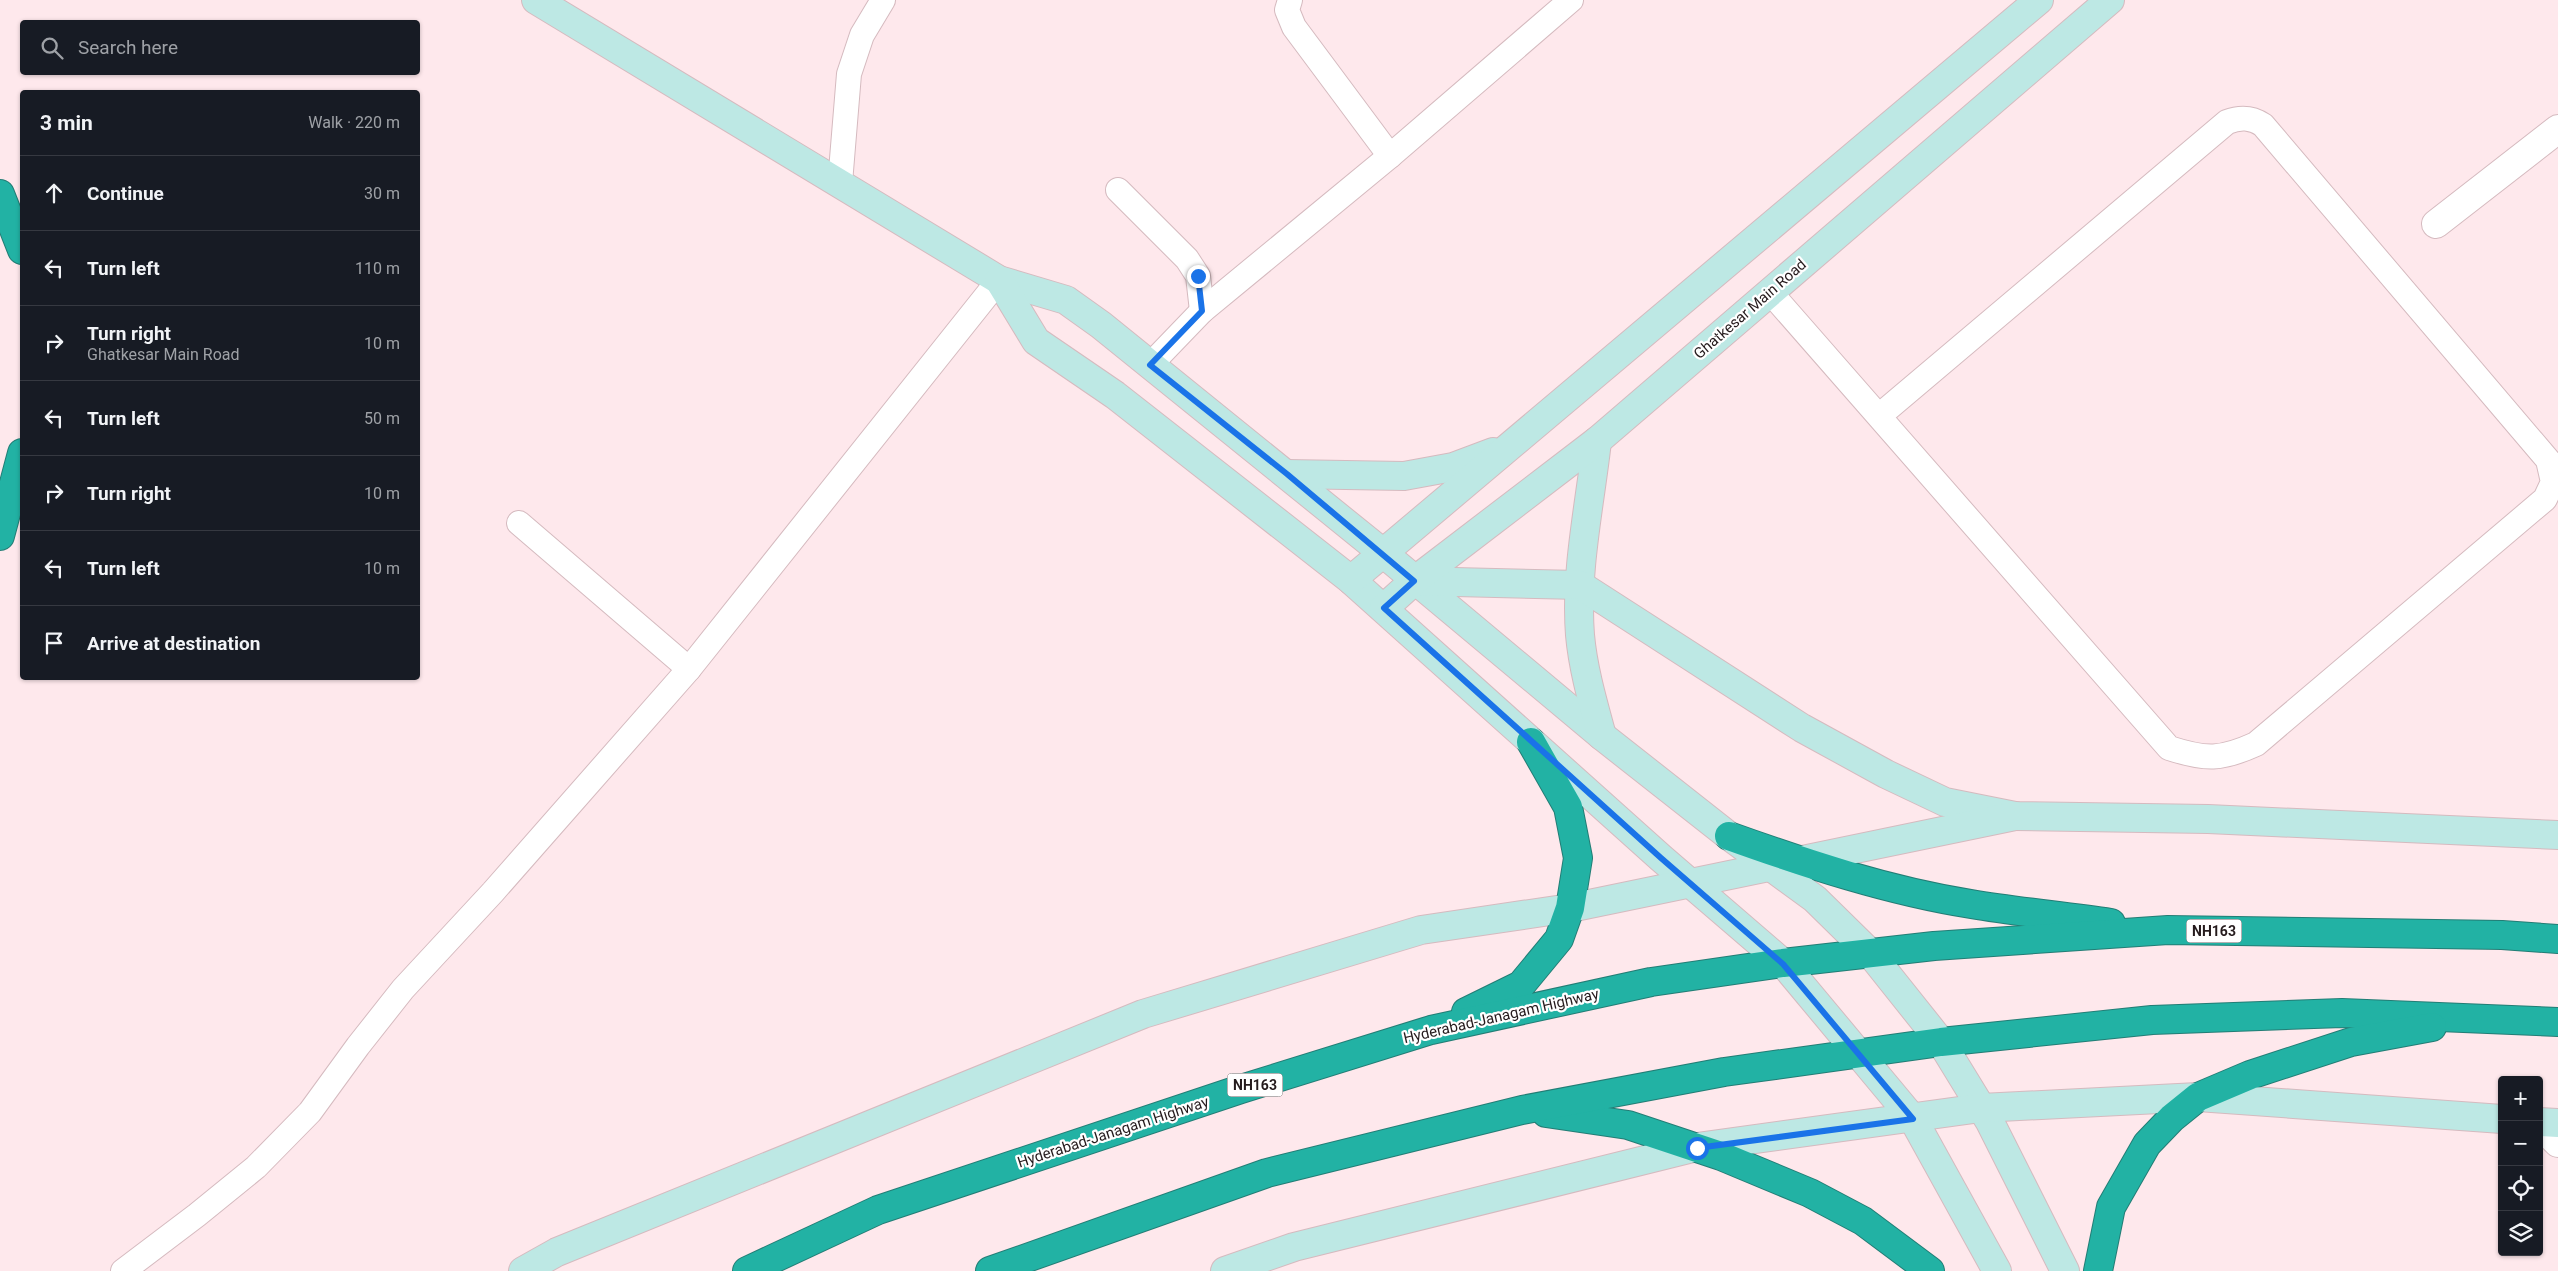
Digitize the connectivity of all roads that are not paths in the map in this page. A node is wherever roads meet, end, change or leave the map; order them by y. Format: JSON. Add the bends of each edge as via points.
{"nodes":[{"id":1,"x":536,"y":0,"type":"edge"},
{"id":2,"x":883,"y":0,"type":"edge"},
{"id":3,"x":1290,"y":0,"type":"edge"},
{"id":4,"x":1571,"y":0,"type":"edge"},
{"id":5,"x":2039,"y":0,"type":"edge"},
{"id":6,"x":2110,"y":0,"type":"edge"},
{"id":7,"x":2558,"y":129,"type":"edge"},
{"id":8,"x":1390,"y":156,"type":"junction"},
{"id":9,"x":840,"y":183,"type":"junction"},
{"id":10,"x":1118,"y":190,"type":"dead end"},
{"id":11,"x":0,"y":194,"type":"edge"},
{"id":12,"x":2436,"y":224,"type":"dead end"},
{"id":13,"x":20,"y":245,"type":"edge"},
{"id":14,"x":999,"y":280,"type":"junction"},
{"id":15,"x":1770,"y":292,"type":"junction"},
{"id":16,"x":1202,"y":311,"type":"junction"},
{"id":17,"x":1150,"y":365,"type":"junction"},
{"id":18,"x":1879,"y":416,"type":"junction"},
{"id":19,"x":1597,"y":441,"type":"junction"},
{"id":20,"x":1513,"y":444,"type":"junction"},
{"id":21,"x":20,"y":461,"type":"edge"},
{"id":22,"x":1287,"y":474,"type":"junction"},
{"id":23,"x":519,"y":523,"type":"dead end"},
{"id":24,"x":0,"y":536,"type":"edge"},
{"id":25,"x":1383,"y":553,"type":"junction"},
{"id":26,"x":1351,"y":580,"type":"junction"},
{"id":27,"x":1414,"y":581,"type":"junction"},
{"id":28,"x":1580,"y":585,"type":"junction"},
{"id":29,"x":1384,"y":608,"type":"junction"},
{"id":30,"x":689,"y":668,"type":"junction"},
{"id":31,"x":1602,"y":736,"type":"junction"},
{"id":32,"x":1531,"y":742,"type":"junction"},
{"id":33,"x":2015,"y":816,"type":"junction"},
{"id":34,"x":2558,"y":835,"type":"edge"},
{"id":35,"x":1729,"y":836,"type":"junction"},
{"id":36,"x":1798,"y":861,"type":"junction"},
{"id":37,"x":1770,"y":867,"type":"junction"},
{"id":38,"x":1690,"y":883,"type":"junction"},
{"id":39,"x":1570,"y":908,"type":"junction"},
{"id":40,"x":2168,"y":930,"type":"junction"},
{"id":41,"x":2558,"y":938,"type":"edge"},
{"id":42,"x":1870,"y":953,"type":"junction"},
{"id":43,"x":1783,"y":964,"type":"junction"},
{"id":44,"x":2488,"y":1017,"type":"junction"},
{"id":45,"x":2558,"y":1022,"type":"edge"},
{"id":46,"x":1431,"y":1030,"type":"junction"},
{"id":47,"x":1941,"y":1042,"type":"junction"},
{"id":48,"x":1857,"y":1054,"type":"junction"},
{"id":49,"x":2198,"y":1097,"type":"junction"},
{"id":50,"x":1981,"y":1108,"type":"junction"},
{"id":51,"x":1522,"y":1110,"type":"junction"},
{"id":52,"x":1913,"y":1119,"type":"junction"},
{"id":53,"x":2498,"y":1119,"type":"edge"},
{"id":54,"x":2543,"y":1123,"type":"edge"},
{"id":55,"x":2558,"y":1124,"type":"edge"},
{"id":56,"x":2543,"y":1127,"type":"edge"},
{"id":57,"x":2558,"y":1144,"type":"edge"},
{"id":58,"x":1697,"y":1148,"type":"junction"},
{"id":59,"x":122,"y":1271,"type":"edge"},
{"id":60,"x":523,"y":1271,"type":"edge"},
{"id":61,"x":747,"y":1271,"type":"edge"},
{"id":62,"x":990,"y":1271,"type":"edge"},
{"id":63,"x":1225,"y":1271,"type":"edge"},
{"id":64,"x":1930,"y":1271,"type":"edge"},
{"id":65,"x":1997,"y":1271,"type":"edge"},
{"id":66,"x":2065,"y":1271,"type":"edge"},
{"id":67,"x":2098,"y":1271,"type":"edge"}],
"edges":[{"from":1,"to":9,"type":"main road"},
{"from":2,"to":9,"type":"lane","via":[[862,35],[849,74]]},
{"from":3,"to":8,"type":"lane","via":[[1287,10],[1294,27]]},
{"from":4,"to":8,"type":"lane"},
{"from":5,"to":20,"type":"main road"},
{"from":6,"to":15,"type":"main road","name":"Ghatkesar Main Road"},
{"from":7,"to":12,"type":"street"},
{"from":8,"to":16,"type":"lane"},
{"from":9,"to":14,"type":"main road"},
{"from":10,"to":16,"type":"lane","via":[[1187,259],[1198,276]]},
{"from":11,"to":13,"type":"highway"},
{"from":14,"to":17,"type":"main road","via":[[1066,300]]},
{"from":14,"to":26,"type":"main road","via":[[1036,341],[1115,395]]},
{"from":14,"to":30,"type":"lane"},
{"from":15,"to":18,"type":"lane"},
{"from":15,"to":19,"type":"main road","name":"Ghatkesar Main Road"},
{"from":16,"to":17,"type":"lane"},
{"from":17,"to":22,"type":"main road"},
{"from":18,"to":18,"type":"lane","via":[[2227,122],[2254,119],[2263,125],[2548,460],[2553,482],[2544,499],[2256,744],[2230,756],[2215,757],[2186,754],[2169,748]]},
{"from":19,"to":27,"type":"main road","name":"Ghatkesar Main Road"},
{"from":19,"to":28,"type":"main road"},
{"from":20,"to":22,"type":"main road","via":[[1453,467],[1404,476]]},
{"from":20,"to":25,"type":"main road"},
{"from":21,"to":24,"type":"highway"},
{"from":22,"to":25,"type":"main road"},
{"from":23,"to":30,"type":"lane"},
{"from":25,"to":26,"type":"main road"},
{"from":25,"to":27,"type":"main road"},
{"from":26,"to":29,"type":"main road"},
{"from":27,"to":28,"type":"main road"},
{"from":27,"to":29,"type":"main road","name":"Ghatkesar Main Road"},
{"from":27,"to":31,"type":"main road"},
{"from":28,"to":31,"type":"main road","via":[[1580,634],[1588,683]]},
{"from":28,"to":33,"type":"main road","via":[[1802,728],[1886,774],[1945,802]]},
{"from":29,"to":32,"type":"main road"},
{"from":30,"to":59,"type":"lane","via":[[493,892],[403,989],[310,1112],[256,1167],[197,1216]]},
{"from":31,"to":35,"type":"main road"},
{"from":32,"to":38,"type":"main road"},
{"from":32,"to":39,"type":"highway","via":[[1568,808],[1578,858]]},
{"from":33,"to":34,"type":"main road","via":[[2208,819]]},
{"from":33,"to":36,"type":"main road"},
{"from":35,"to":36,"type":"highway"},
{"from":35,"to":37,"type":"main road"},
{"from":36,"to":37,"type":"main road"},
{"from":36,"to":40,"type":"highway","via":[[1970,904]]},
{"from":37,"to":38,"type":"main road"},
{"from":37,"to":42,"type":"main road","via":[[1815,899]]},
{"from":38,"to":39,"type":"main road"},
{"from":38,"to":43,"type":"main road"},
{"from":39,"to":46,"type":"highway","via":[[1559,939],[1521,985]]},
{"from":39,"to":60,"type":"main road","via":[[1421,930],[1143,1014],[557,1252]]},
{"from":40,"to":41,"type":"highway","number":"NH163"},
{"from":40,"to":42,"type":"highway","number":"NH163"},
{"from":42,"to":43,"type":"highway","number":"NH163"},
{"from":42,"to":47,"type":"main road"},
{"from":43,"to":46,"type":"highway","name":"Hyderabad-Janagam Highway","number":"NH163","via":[[1651,982]]},
{"from":43,"to":48,"type":"main road"},
{"from":44,"to":45,"type":"highway"},
{"from":44,"to":47,"type":"highway","via":[[2342,1013],[2152,1020]]},
{"from":44,"to":49,"type":"highway","via":[[2351,1042],[2250,1075]]},
{"from":46,"to":61,"type":"highway","name":"Hyderabad-Janagam Highway","number":"NH163","via":[[1241,1089],[878,1210]]},
{"from":47,"to":48,"type":"highway"},
{"from":47,"to":50,"type":"main road"},
{"from":48,"to":51,"type":"highway","via":[[1724,1072]]},
{"from":48,"to":52,"type":"main road"},
{"from":49,"to":50,"type":"main road"},
{"from":49,"to":53,"type":"main road"},
{"from":49,"to":67,"type":"highway","via":[[2147,1144],[2111,1207]]},
{"from":50,"to":52,"type":"main road"},
{"from":50,"to":66,"type":"main road"},
{"from":51,"to":58,"type":"highway","via":[[1628,1125]]},
{"from":51,"to":62,"type":"highway","via":[[1268,1173]]},
{"from":52,"to":58,"type":"main road"},
{"from":52,"to":65,"type":"main road"},
{"from":54,"to":55,"type":"main road"},
{"from":56,"to":57,"type":"street"},
{"from":58,"to":63,"type":"main road","via":[[1294,1246]]},
{"from":58,"to":64,"type":"highway","via":[[1810,1193],[1864,1221]]}]}
